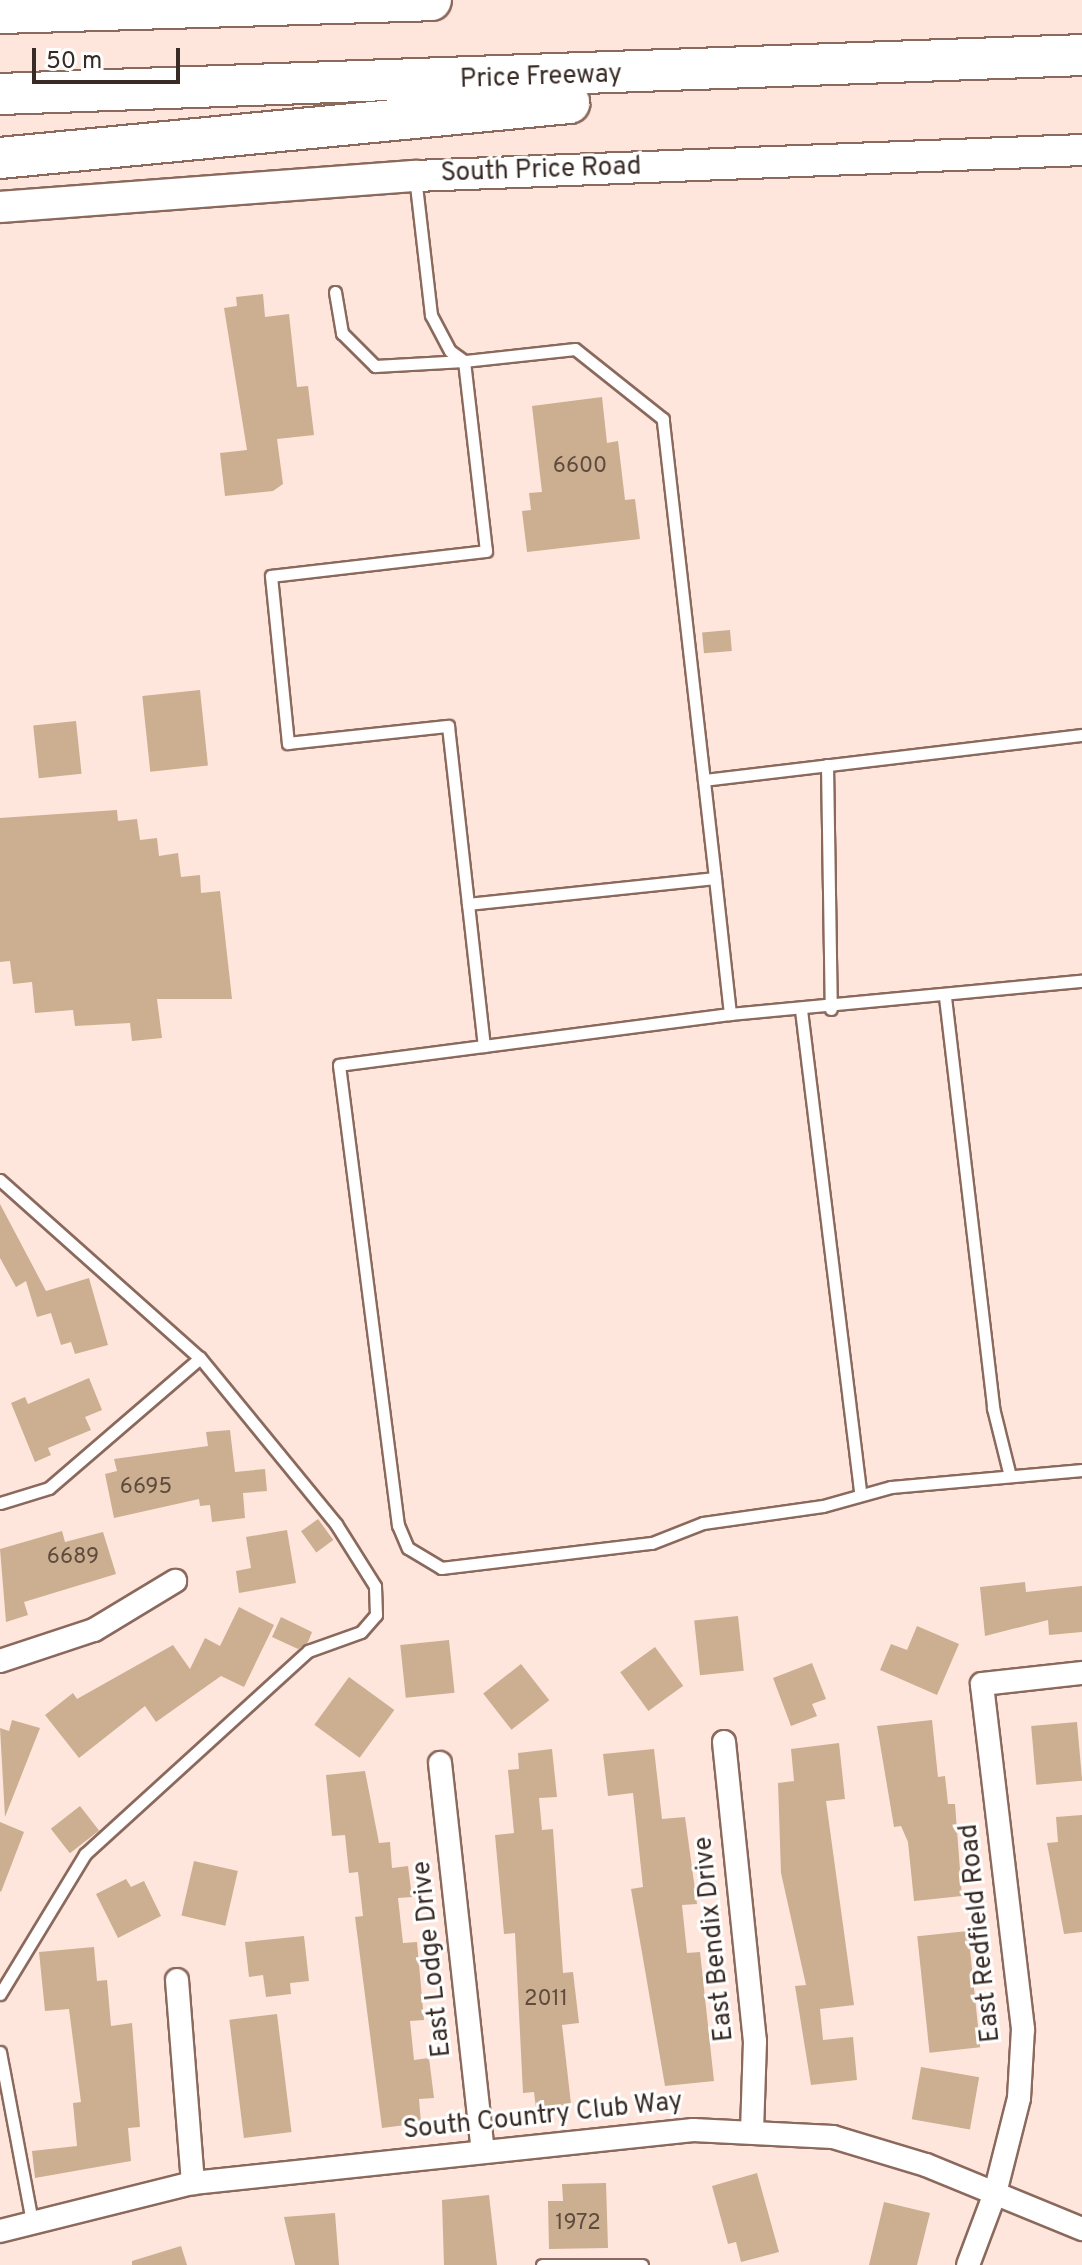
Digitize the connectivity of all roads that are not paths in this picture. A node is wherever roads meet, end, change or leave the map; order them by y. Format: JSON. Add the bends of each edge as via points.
{"nodes":[{"id":1,"x":431,"y":0,"type":"edge"},
{"id":2,"x":0,"y":13,"type":"edge"},
{"id":3,"x":1082,"y":55,"type":"edge"},
{"id":4,"x":955,"y":63,"type":"junction"},
{"id":5,"x":0,"y":94,"type":"edge"},
{"id":6,"x":1082,"y":150,"type":"edge"},
{"id":7,"x":0,"y":158,"type":"edge"},
{"id":8,"x":415,"y":176,"type":"junction"},
{"id":9,"x":0,"y":207,"type":"edge"},
{"id":10,"x":335,"y":292,"type":"dead end"},
{"id":11,"x":464,"y":361,"type":"junction"},
{"id":12,"x":1082,"y":735,"type":"edge"},
{"id":13,"x":827,"y":765,"type":"junction"},
{"id":14,"x":704,"y":780,"type":"junction"},
{"id":15,"x":715,"y":878,"type":"junction"},
{"id":16,"x":468,"y":904,"type":"junction"},
{"id":17,"x":1082,"y":981,"type":"edge"},
{"id":18,"x":945,"y":997,"type":"junction"},
{"id":19,"x":831,"y":1009,"type":"junction"},
{"id":20,"x":801,"y":1010,"type":"junction"},
{"id":21,"x":730,"y":1014,"type":"junction"},
{"id":22,"x":484,"y":1046,"type":"junction"},
{"id":23,"x":0,"y":1180,"type":"edge"},
{"id":24,"x":200,"y":1358,"type":"junction"},
{"id":25,"x":1082,"y":1470,"type":"edge"},
{"id":26,"x":1010,"y":1476,"type":"junction"},
{"id":27,"x":860,"y":1494,"type":"junction"},
{"id":28,"x":0,"y":1503,"type":"edge"},
{"id":29,"x":175,"y":1581,"type":"dead end"},
{"id":30,"x":0,"y":1661,"type":"edge"},
{"id":31,"x":1082,"y":1673,"type":"edge"},
{"id":32,"x":724,"y":1742,"type":"dead end"},
{"id":33,"x":440,"y":1763,"type":"dead end"},
{"id":34,"x":177,"y":1980,"type":"dead end"},
{"id":35,"x":0,"y":1994,"type":"edge"},
{"id":36,"x":0,"y":2052,"type":"edge"},
{"id":37,"x":752,"y":2131,"type":"junction"},
{"id":38,"x":483,"y":2150,"type":"junction"},
{"id":39,"x":193,"y":2183,"type":"junction"},
{"id":40,"x":995,"y":2193,"type":"junction"},
{"id":41,"x":32,"y":2222,"type":"junction"},
{"id":42,"x":1082,"y":2229,"type":"edge"},
{"id":43,"x":0,"y":2231,"type":"edge"},
{"id":44,"x":542,"y":2265,"type":"edge"},
{"id":45,"x":642,"y":2265,"type":"edge"},
{"id":46,"x":968,"y":2265,"type":"edge"}],
"edges":[{"from":1,"to":2,"type":"highway"},
{"from":3,"to":4,"type":"highway","name":"Price Freeway"},
{"from":4,"to":5,"type":"highway","name":"Price Freeway"},
{"from":4,"to":7,"type":"highway","via":[[684,96],[417,113]]},
{"from":6,"to":8,"type":"main road","name":"South Price Road"},
{"from":8,"to":9,"type":"main road","name":"South Price Road"},
{"from":8,"to":11,"type":"lane","via":[[431,315],[438,335]]},
{"from":10,"to":11,"type":"lane","via":[[342,333],[375,366]]},
{"from":11,"to":14,"type":"lane","via":[[575,349],[663,419]]},
{"from":11,"to":16,"type":"lane","via":[[486,551],[271,576],[288,743],[448,726]]},
{"from":12,"to":13,"type":"lane"},
{"from":13,"to":14,"type":"lane"},
{"from":13,"to":19,"type":"lane"},
{"from":14,"to":15,"type":"lane"},
{"from":15,"to":16,"type":"lane"},
{"from":15,"to":21,"type":"lane"},
{"from":16,"to":22,"type":"lane"},
{"from":17,"to":18,"type":"lane"},
{"from":18,"to":19,"type":"lane"},
{"from":18,"to":26,"type":"lane","via":[[993,1408]]},
{"from":19,"to":20,"type":"lane"},
{"from":20,"to":21,"type":"lane"},
{"from":20,"to":27,"type":"lane"},
{"from":21,"to":22,"type":"lane"},
{"from":22,"to":27,"type":"lane","via":[[339,1065],[398,1525],[408,1548],[441,1568],[652,1543],[703,1523]]},
{"from":23,"to":24,"type":"lane"},
{"from":24,"to":28,"type":"lane","via":[[49,1488]]},
{"from":24,"to":35,"type":"lane","via":[[336,1524],[375,1586],[376,1615],[361,1632],[308,1651],[85,1854]]},
{"from":25,"to":26,"type":"lane"},
{"from":26,"to":27,"type":"lane"},
{"from":29,"to":30,"type":"street","via":[[94,1630]]},
{"from":31,"to":40,"type":"street","name":"East Redfield Road","via":[[982,1684],[1023,2029],[1019,2098]]},
{"from":32,"to":37,"type":"street","name":"East Bendix Drive","via":[[755,2041]]},
{"from":33,"to":38,"type":"street","name":"East Lodge Drive"},
{"from":34,"to":39,"type":"street"},
{"from":36,"to":41,"type":"lane"},
{"from":37,"to":38,"type":"street","name":"South Country Club Way"},
{"from":37,"to":40,"type":"street","name":"South Country Club Way","via":[[833,2137]]},
{"from":38,"to":39,"type":"street","name":"South Country Club Way"},
{"from":39,"to":41,"type":"street","name":"South Country Club Way"},
{"from":40,"to":42,"type":"street","name":"South Country Club Way"},
{"from":40,"to":46,"type":"street","name":"East Redfield Road"},
{"from":41,"to":43,"type":"street","name":"South Country Club Way"},
{"from":44,"to":45,"type":"lane"}]}
